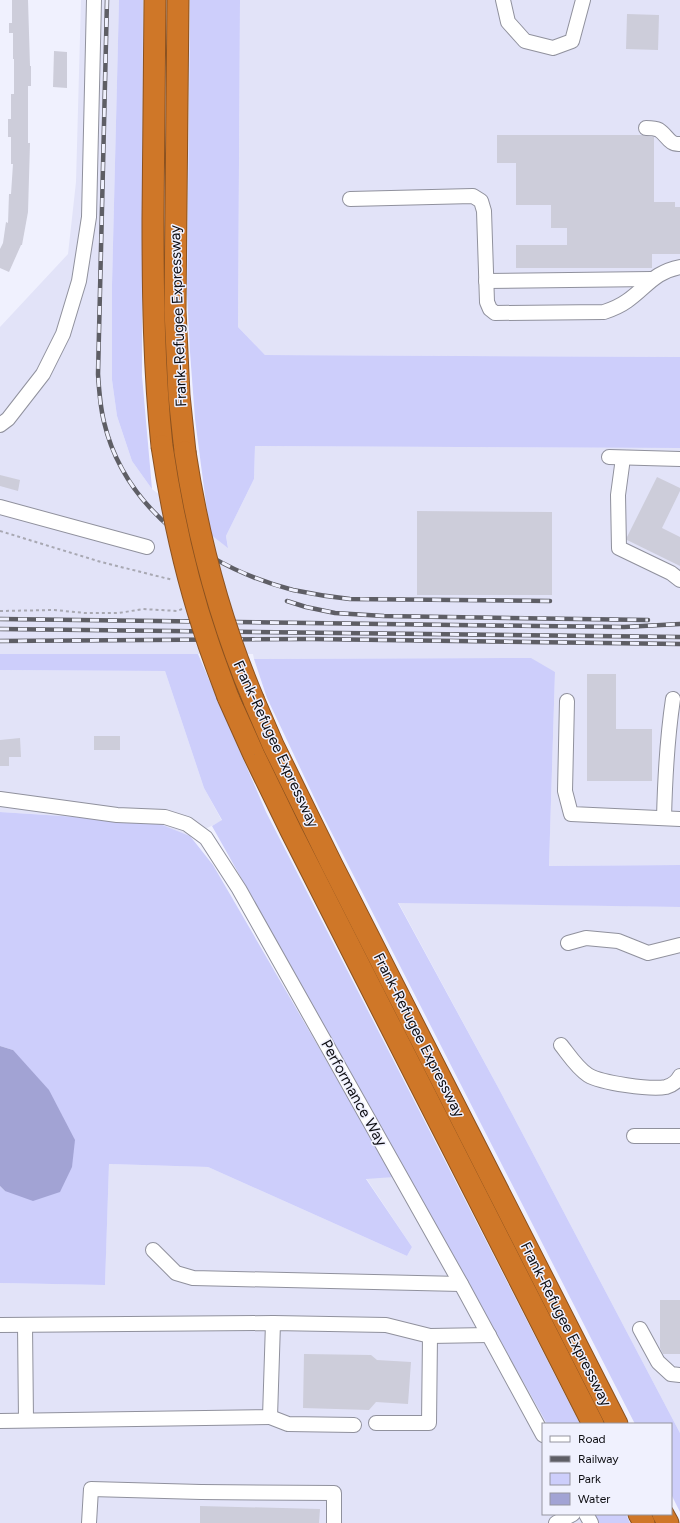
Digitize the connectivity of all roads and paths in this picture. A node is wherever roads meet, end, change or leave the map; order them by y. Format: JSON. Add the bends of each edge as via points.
{"nodes":[{"id":1,"x":94,"y":0,"type":"edge"},
{"id":2,"x":155,"y":0,"type":"edge"},
{"id":3,"x":178,"y":0,"type":"edge"},
{"id":4,"x":503,"y":0,"type":"edge"},
{"id":5,"x":583,"y":0,"type":"edge"},
{"id":6,"x":646,"y":128,"type":"dead end"},
{"id":7,"x":680,"y":144,"type":"edge"},
{"id":8,"x":350,"y":199,"type":"dead end"},
{"id":9,"x":680,"y":267,"type":"edge"},
{"id":10,"x":652,"y":278,"type":"junction"},
{"id":11,"x":486,"y":281,"type":"junction"},
{"id":12,"x":0,"y":425,"type":"edge"},
{"id":13,"x":609,"y":457,"type":"dead end"},
{"id":14,"x":623,"y":458,"type":"junction"},
{"id":15,"x":680,"y":459,"type":"edge"},
{"id":16,"x":0,"y":507,"type":"edge"},
{"id":17,"x":0,"y":531,"type":"edge"},
{"id":18,"x":147,"y":547,"type":"dead end"},
{"id":19,"x":680,"y":580,"type":"edge"},
{"id":20,"x":177,"y":581,"type":"dead end"},
{"id":21,"x":183,"y":608,"type":"dead end"},
{"id":22,"x":0,"y":611,"type":"edge"},
{"id":23,"x":673,"y":699,"type":"dead end"},
{"id":24,"x":567,"y":701,"type":"dead end"},
{"id":25,"x":0,"y":799,"type":"edge"},
{"id":26,"x":664,"y":818,"type":"junction"},
{"id":27,"x":680,"y":819,"type":"edge"},
{"id":28,"x":568,"y":943,"type":"dead end"},
{"id":29,"x":680,"y":945,"type":"edge"},
{"id":30,"x":562,"y":1045,"type":"dead end"},
{"id":31,"x":680,"y":1076,"type":"edge"},
{"id":32,"x":634,"y":1136,"type":"dead end"},
{"id":33,"x":680,"y":1136,"type":"edge"},
{"id":34,"x":153,"y":1250,"type":"dead end"},
{"id":35,"x":461,"y":1284,"type":"junction"},
{"id":36,"x":273,"y":1323,"type":"junction"},
{"id":37,"x":0,"y":1325,"type":"edge"},
{"id":38,"x":25,"y":1325,"type":"junction"},
{"id":39,"x":640,"y":1329,"type":"dead end"},
{"id":40,"x":489,"y":1335,"type":"junction"},
{"id":41,"x":430,"y":1336,"type":"junction"},
{"id":42,"x":680,"y":1375,"type":"edge"},
{"id":43,"x":270,"y":1417,"type":"junction"},
{"id":44,"x":26,"y":1420,"type":"junction"},
{"id":45,"x":0,"y":1421,"type":"edge"},
{"id":46,"x":376,"y":1423,"type":"dead end"},
{"id":47,"x":592,"y":1423,"type":"edge"},
{"id":48,"x":616,"y":1423,"type":"edge"},
{"id":49,"x":354,"y":1425,"type":"dead end"},
{"id":50,"x":542,"y":1433,"type":"edge"},
{"id":51,"x":572,"y":1515,"type":"edge"},
{"id":52,"x":89,"y":1523,"type":"edge"},
{"id":53,"x":334,"y":1523,"type":"edge"},
{"id":54,"x":556,"y":1523,"type":"edge"}],
"edges":[{"from":1,"to":12,"type":"street","via":[[89,217],[79,282],[63,334],[43,374],[8,419]]},
{"from":2,"to":47,"type":"highway","name":"Frank-Refugee Expressway","bridge":true,"via":[[154,326],[157,397],[173,510],[190,584],[228,696],[254,755]]},
{"from":3,"to":48,"type":"highway","name":"Frank-Refugee Expressway","bridge":true,"via":[[175,310],[179,395],[195,512],[208,570],[226,629],[240,670],[273,745],[332,865]]},
{"from":4,"to":5,"type":"street","via":[[508,22],[526,40],[553,48],[572,41]]},
{"from":6,"to":7,"type":"street","via":[[658,129],[670,142]]},
{"from":8,"to":11,"type":"street","via":[[474,196],[481,201],[484,211]]},
{"from":9,"to":10,"type":"street"},
{"from":10,"to":11,"type":"street"},
{"from":10,"to":11,"type":"street","via":[[617,308],[604,312],[496,313],[490,309],[487,302]]},
{"from":13,"to":14,"type":"street"},
{"from":14,"to":15,"type":"street"},
{"from":14,"to":19,"type":"street","via":[[618,495],[619,548],[671,573]]},
{"from":16,"to":18,"type":"street"},
{"from":17,"to":20,"type":"path","via":[[101,562]]},
{"from":21,"to":22,"type":"path","via":[[177,611],[143,609],[119,613]]},
{"from":23,"to":26,"type":"street","via":[[666,762]]},
{"from":24,"to":26,"type":"street","via":[[565,791],[571,814]]},
{"from":25,"to":35,"type":"street","name":"Performance Way","via":[[117,815],[165,817],[187,824],[206,838],[239,889]]},
{"from":26,"to":27,"type":"street"},
{"from":28,"to":29,"type":"street","via":[[586,938],[618,941],[648,953]]},
{"from":30,"to":31,"type":"street","via":[[586,1074],[604,1082],[664,1087],[672,1085]]},
{"from":32,"to":33,"type":"street"},
{"from":34,"to":35,"type":"street","via":[[176,1274],[193,1278]]},
{"from":35,"to":40,"type":"street","name":"Performance Way"},
{"from":36,"to":38,"type":"street"},
{"from":36,"to":41,"type":"street","via":[[386,1325]]},
{"from":36,"to":43,"type":"street"},
{"from":37,"to":38,"type":"street"},
{"from":38,"to":44,"type":"street"},
{"from":39,"to":42,"type":"street","via":[[658,1362],[671,1374]]},
{"from":40,"to":41,"type":"street"},
{"from":40,"to":50,"type":"street","name":"Performance Way"},
{"from":41,"to":46,"type":"street","via":[[429,1423]]},
{"from":43,"to":44,"type":"street"},
{"from":43,"to":49,"type":"street","via":[[288,1424]]},
{"from":44,"to":45,"type":"street"},
{"from":51,"to":54,"type":"street"},
{"from":52,"to":53,"type":"street","via":[[91,1489],[334,1493]]}]}
